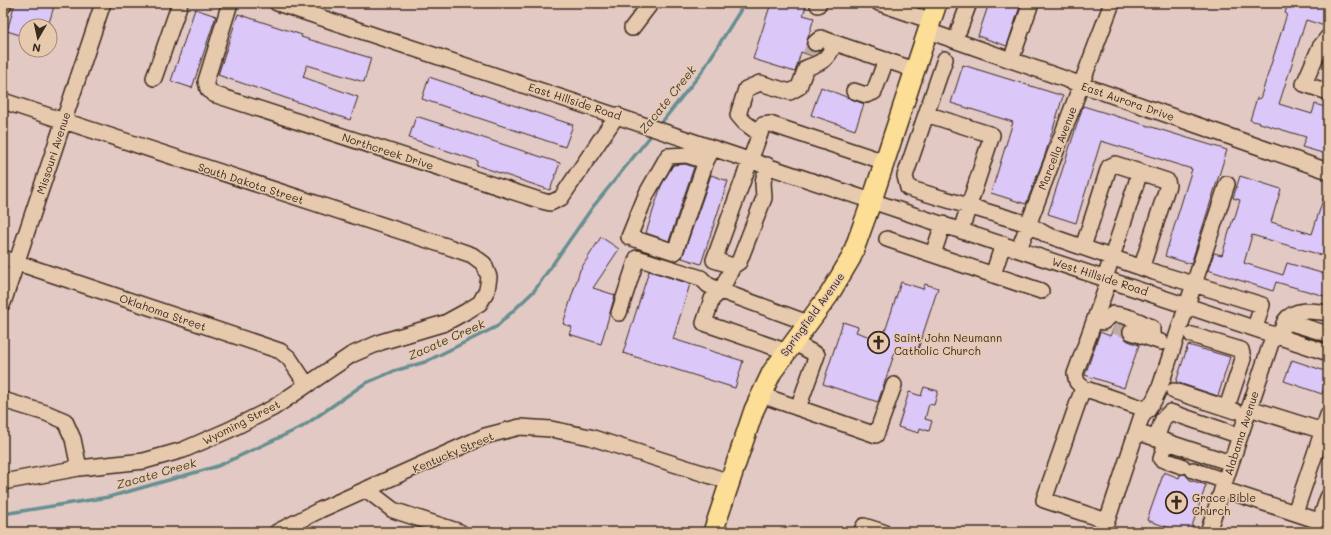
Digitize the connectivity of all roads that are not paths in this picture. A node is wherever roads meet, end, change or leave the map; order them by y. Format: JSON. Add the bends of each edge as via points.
{"nodes":[{"id":1,"x":103,"y":3,"type":"edge"},
{"id":2,"x":180,"y":3,"type":"edge"},
{"id":3,"x":230,"y":3,"type":"edge"},
{"id":4,"x":277,"y":3,"type":"edge"},
{"id":5,"x":651,"y":3,"type":"edge"},
{"id":6,"x":880,"y":3,"type":"edge"},
{"id":7,"x":937,"y":3,"type":"edge"},
{"id":8,"x":969,"y":3,"type":"edge"},
{"id":9,"x":1031,"y":3,"type":"edge"},
{"id":10,"x":1112,"y":3,"type":"edge"},
{"id":11,"x":315,"y":9,"type":"edge"},
{"id":12,"x":930,"y":26,"type":"junction"},
{"id":13,"x":632,"y":28,"type":"dead end"},
{"id":14,"x":959,"y":30,"type":"dead end"},
{"id":15,"x":1328,"y":37,"type":"edge"},
{"id":16,"x":835,"y":43,"type":"junction"},
{"id":17,"x":810,"y":56,"type":"junction"},
{"id":18,"x":945,"y":59,"type":"dead end"},
{"id":19,"x":886,"y":60,"type":"junction"},
{"id":20,"x":1011,"y":60,"type":"junction"},
{"id":21,"x":915,"y":70,"type":"junction"},
{"id":22,"x":154,"y":78,"type":"dead end"},
{"id":23,"x":1081,"y":85,"type":"junction"},
{"id":24,"x":854,"y":90,"type":"dead end"},
{"id":25,"x":1328,"y":92,"type":"edge"},
{"id":26,"x":3,"y":101,"type":"edge"},
{"id":27,"x":926,"y":114,"type":"junction"},
{"id":28,"x":616,"y":115,"type":"junction"},
{"id":29,"x":63,"y":122,"type":"junction"},
{"id":30,"x":760,"y":134,"type":"junction"},
{"id":31,"x":713,"y":148,"type":"junction"},
{"id":32,"x":751,"y":160,"type":"junction"},
{"id":33,"x":706,"y":161,"type":"junction"},
{"id":34,"x":885,"y":162,"type":"junction"},
{"id":35,"x":767,"y":166,"type":"junction"},
{"id":36,"x":1328,"y":171,"type":"edge"},
{"id":37,"x":1140,"y":172,"type":"junction"},
{"id":38,"x":1227,"y":184,"type":"dead end"},
{"id":39,"x":872,"y":200,"type":"junction"},
{"id":40,"x":969,"y":207,"type":"junction"},
{"id":41,"x":943,"y":224,"type":"junction"},
{"id":42,"x":1028,"y":224,"type":"junction"},
{"id":43,"x":961,"y":230,"type":"junction"},
{"id":44,"x":887,"y":239,"type":"dead end"},
{"id":45,"x":1003,"y":244,"type":"junction"},
{"id":46,"x":1083,"y":247,"type":"junction"},
{"id":47,"x":1019,"y":249,"type":"junction"},
{"id":48,"x":933,"y":254,"type":"junction"},
{"id":49,"x":1113,"y":257,"type":"junction"},
{"id":50,"x":10,"y":260,"type":"edge"},
{"id":51,"x":733,"y":266,"type":"junction"},
{"id":52,"x":1142,"y":266,"type":"junction"},
{"id":53,"x":993,"y":275,"type":"junction"},
{"id":54,"x":489,"y":277,"type":"joint"},
{"id":55,"x":1107,"y":279,"type":"junction"},
{"id":56,"x":1192,"y":284,"type":"junction"},
{"id":57,"x":1041,"y":290,"type":"dead end"},
{"id":58,"x":721,"y":291,"type":"junction"},
{"id":59,"x":3,"y":303,"type":"edge"},
{"id":60,"x":1187,"y":306,"type":"junction"},
{"id":61,"x":619,"y":313,"type":"dead end"},
{"id":62,"x":1328,"y":314,"type":"edge"},
{"id":63,"x":1285,"y":321,"type":"junction"},
{"id":64,"x":1104,"y":322,"type":"junction"},
{"id":65,"x":808,"y":323,"type":"junction"},
{"id":66,"x":1255,"y":328,"type":"junction"},
{"id":67,"x":1131,"y":332,"type":"tunnel mouth"},
{"id":68,"x":1326,"y":332,"type":"edge"},
{"id":69,"x":1192,"y":334,"type":"dead end"},
{"id":70,"x":1277,"y":335,"type":"junction"},
{"id":71,"x":1152,"y":339,"type":"junction"},
{"id":72,"x":1173,"y":346,"type":"junction"},
{"id":73,"x":789,"y":347,"type":"junction"},
{"id":74,"x":1324,"y":351,"type":"edge"},
{"id":75,"x":307,"y":385,"type":"junction"},
{"id":76,"x":894,"y":385,"type":"dead end"},
{"id":77,"x":1083,"y":388,"type":"junction"},
{"id":78,"x":1174,"y":391,"type":"dead end"},
{"id":79,"x":760,"y":395,"type":"junction"},
{"id":80,"x":3,"y":400,"type":"edge"},
{"id":81,"x":1227,"y":407,"type":"junction"},
{"id":82,"x":798,"y":408,"type":"junction"},
{"id":83,"x":1148,"y":410,"type":"junction"},
{"id":84,"x":1248,"y":412,"type":"junction"},
{"id":85,"x":1328,"y":415,"type":"edge"},
{"id":86,"x":1323,"y":431,"type":"junction"},
{"id":87,"x":1136,"y":432,"type":"junction"},
{"id":88,"x":1240,"y":436,"type":"junction"},
{"id":89,"x":1161,"y":440,"type":"junction"},
{"id":90,"x":1231,"y":463,"type":"junction"},
{"id":91,"x":79,"y":468,"type":"junction"},
{"id":92,"x":3,"y":482,"type":"edge"},
{"id":93,"x":730,"y":482,"type":"junction"},
{"id":94,"x":1224,"y":485,"type":"junction"},
{"id":95,"x":366,"y":490,"type":"junction"},
{"id":96,"x":1328,"y":497,"type":"edge"},
{"id":97,"x":1294,"y":513,"type":"junction"},
{"id":98,"x":1324,"y":522,"type":"edge"},
{"id":99,"x":277,"y":532,"type":"edge"},
{"id":100,"x":460,"y":532,"type":"edge"},
{"id":101,"x":713,"y":532,"type":"edge"},
{"id":102,"x":861,"y":532,"type":"edge"},
{"id":103,"x":883,"y":532,"type":"edge"},
{"id":104,"x":1208,"y":532,"type":"edge"}],
"edges":[{"from":1,"to":29,"type":"street","name":"Missouri Avenue"},
{"from":2,"to":22,"type":"street"},
{"from":3,"to":28,"type":"street","name":"Northcreek Drive","via":[[206,81],[208,89],[213,94],[542,201],[550,203],[561,198]]},
{"from":4,"to":11,"type":"street","name":"East Hillside Road"},
{"from":5,"to":13,"type":"street"},
{"from":6,"to":12,"type":"street","name":"East Aurora Drive"},
{"from":7,"to":12,"type":"main road","name":"Springfield Avenue"},
{"from":8,"to":14,"type":"street"},
{"from":9,"to":20,"type":"street"},
{"from":10,"to":23,"type":"street","name":"Marcella Avenue"},
{"from":11,"to":28,"type":"street","name":"East Hillside Road"},
{"from":12,"to":20,"type":"street","name":"East Aurora Drive"},
{"from":12,"to":21,"type":"main road","name":"Springfield Avenue"},
{"from":15,"to":25,"type":"street","via":[[1320,47],[1304,84]]},
{"from":16,"to":17,"type":"street","via":[[821,38]]},
{"from":16,"to":17,"type":"street","via":[[828,57],[822,62]]},
{"from":16,"to":19,"type":"street"},
{"from":17,"to":30,"type":"street","via":[[799,87],[790,92],[760,83],[746,89],[738,115]]},
{"from":18,"to":27,"type":"street"},
{"from":19,"to":21,"type":"street"},
{"from":19,"to":24,"type":"street","via":[[874,92],[866,95]]},
{"from":20,"to":23,"type":"street","name":"East Aurora Drive"},
{"from":21,"to":34,"type":"main road","name":"Springfield Avenue"},
{"from":23,"to":36,"type":"street","name":"East Aurora Drive"},
{"from":23,"to":42,"type":"street","name":"Marcella Avenue"},
{"from":26,"to":29,"type":"street","name":"South Dakota Street"},
{"from":27,"to":40,"type":"street","via":[[906,176],[908,188]]},
{"from":27,"to":40,"type":"street","via":[[992,135]]},
{"from":28,"to":31,"type":"street","name":"East Hillside Road"},
{"from":29,"to":50,"type":"street","name":"Missouri Avenue"},
{"from":29,"to":54,"type":"street","name":"South Dakota Street","via":[[446,246],[472,256],[484,264]]},
{"from":30,"to":32,"type":"street"},
{"from":30,"to":34,"type":"street","via":[[763,125],[770,124]]},
{"from":31,"to":32,"type":"street","name":"East Hillside Road"},
{"from":31,"to":33,"type":"street"},
{"from":32,"to":35,"type":"street","name":"East Hillside Road"},
{"from":32,"to":51,"type":"street","via":[[714,260]]},
{"from":33,"to":33,"type":"street","via":[[675,252],[629,237],[647,193],[668,156],[687,155]]},
{"from":34,"to":39,"type":"main road","name":"Springfield Avenue"},
{"from":35,"to":39,"type":"street","name":"East Hillside Road"},
{"from":35,"to":51,"type":"street","via":[[763,182],[764,198],[739,262]]},
{"from":37,"to":46,"type":"street","via":[[1115,164],[1110,167]]},
{"from":37,"to":49,"type":"street"},
{"from":37,"to":52,"type":"street","via":[[1167,181],[1168,185]]},
{"from":38,"to":56,"type":"street"},
{"from":39,"to":41,"type":"street","name":"West Hillside Road"},
{"from":39,"to":65,"type":"main road","name":"Springfield Avenue","via":[[851,258],[829,295]]},
{"from":40,"to":42,"type":"street"},
{"from":40,"to":43,"type":"street"},
{"from":41,"to":43,"type":"street","name":"West Hillside Road"},
{"from":41,"to":48,"type":"street"},
{"from":42,"to":46,"type":"street","via":[[1047,235]]},
{"from":42,"to":47,"type":"street","name":"Marcella Avenue"},
{"from":43,"to":45,"type":"street","name":"West Hillside Road"},
{"from":44,"to":48,"type":"street"},
{"from":45,"to":47,"type":"street","name":"West Hillside Road"},
{"from":45,"to":53,"type":"street"},
{"from":46,"to":49,"type":"street"},
{"from":47,"to":55,"type":"street","name":"West Hillside Road"},
{"from":48,"to":53,"type":"street"},
{"from":49,"to":52,"type":"street"},
{"from":49,"to":55,"type":"street"},
{"from":50,"to":59,"type":"street","name":"Missouri Avenue"},
{"from":50,"to":75,"type":"street","name":"Oklahoma Street","via":[[280,351],[289,358]]},
{"from":51,"to":58,"type":"street"},
{"from":52,"to":56,"type":"street"},
{"from":53,"to":57,"type":"street"},
{"from":54,"to":75,"type":"street","name":"Wyoming Street","via":[[487,290],[480,304],[445,323],[381,342],[351,355]]},
{"from":55,"to":60,"type":"street","name":"West Hillside Road"},
{"from":55,"to":64,"type":"street"},
{"from":56,"to":60,"type":"street"},
{"from":56,"to":66,"type":"street","via":[[1262,305]]},
{"from":58,"to":61,"type":"street","via":[[708,285],[701,278],[637,258]]},
{"from":58,"to":65,"type":"street"},
{"from":58,"to":73,"type":"street","via":[[712,299],[704,323]]},
{"from":60,"to":66,"type":"street","name":"West Hillside Road"},
{"from":60,"to":72,"type":"street"},
{"from":62,"to":63,"type":"street","via":[[1296,312]]},
{"from":63,"to":68,"type":"street"},
{"from":63,"to":70,"type":"street","name":"Alabama Avenue"},
{"from":64,"to":71,"type":"street","via":[[1113,314],[1122,315],[1152,328]]},
{"from":64,"to":77,"type":"street","via":[[1075,374],[1077,382]]},
{"from":65,"to":73,"type":"main road","name":"Springfield Avenue"},
{"from":66,"to":70,"type":"street","name":"West Hillside Road"},
{"from":67,"to":71,"type":"street"},
{"from":68,"to":74,"type":"street"},
{"from":69,"to":81,"type":"street","via":[[1241,350],[1243,359]]},
{"from":70,"to":74,"type":"street","name":"West Hillside Road"},
{"from":70,"to":84,"type":"street","name":"Alabama Avenue"},
{"from":71,"to":72,"type":"street"},
{"from":72,"to":83,"type":"street","via":[[1160,387]]},
{"from":73,"to":79,"type":"main road","name":"Springfield Avenue"},
{"from":73,"to":82,"type":"street","via":[[817,355]]},
{"from":75,"to":91,"type":"street","name":"Wyoming Street","via":[[273,408],[183,450],[144,461]]},
{"from":76,"to":82,"type":"street","via":[[876,435]]},
{"from":77,"to":83,"type":"street"},
{"from":77,"to":87,"type":"street","via":[[1044,500],[1107,521]]},
{"from":78,"to":81,"type":"street"},
{"from":79,"to":82,"type":"street"},
{"from":79,"to":93,"type":"main road","name":"Springfield Avenue"},
{"from":80,"to":91,"type":"street","via":[[66,421]]},
{"from":81,"to":84,"type":"street"},
{"from":83,"to":87,"type":"street","via":[[1141,418]]},
{"from":84,"to":86,"type":"street"},
{"from":84,"to":88,"type":"street","name":"Alabama Avenue"},
{"from":85,"to":86,"type":"street"},
{"from":86,"to":97,"type":"street"},
{"from":87,"to":89,"type":"street"},
{"from":88,"to":89,"type":"street","via":[[1170,412],[1162,419]]},
{"from":88,"to":90,"type":"street","name":"Alabama Avenue"},
{"from":89,"to":90,"type":"street"},
{"from":89,"to":94,"type":"street","via":[[1161,459]]},
{"from":90,"to":94,"type":"street","name":"Alabama Avenue"},
{"from":91,"to":92,"type":"street","name":"Wyoming Street"},
{"from":93,"to":95,"type":"street","name":"Kentucky Street","via":[[590,437],[551,429],[520,427],[485,436]]},
{"from":93,"to":101,"type":"main road","name":"Springfield Avenue"},
{"from":94,"to":97,"type":"street"},
{"from":94,"to":104,"type":"street","name":"Alabama Avenue"},
{"from":95,"to":99,"type":"street","name":"Kentucky Street"},
{"from":95,"to":100,"type":"street","via":[[392,510]]},
{"from":96,"to":98,"type":"street"},
{"from":97,"to":98,"type":"street"},
{"from":102,"to":103,"type":"street","via":[[864,526]]}]}
